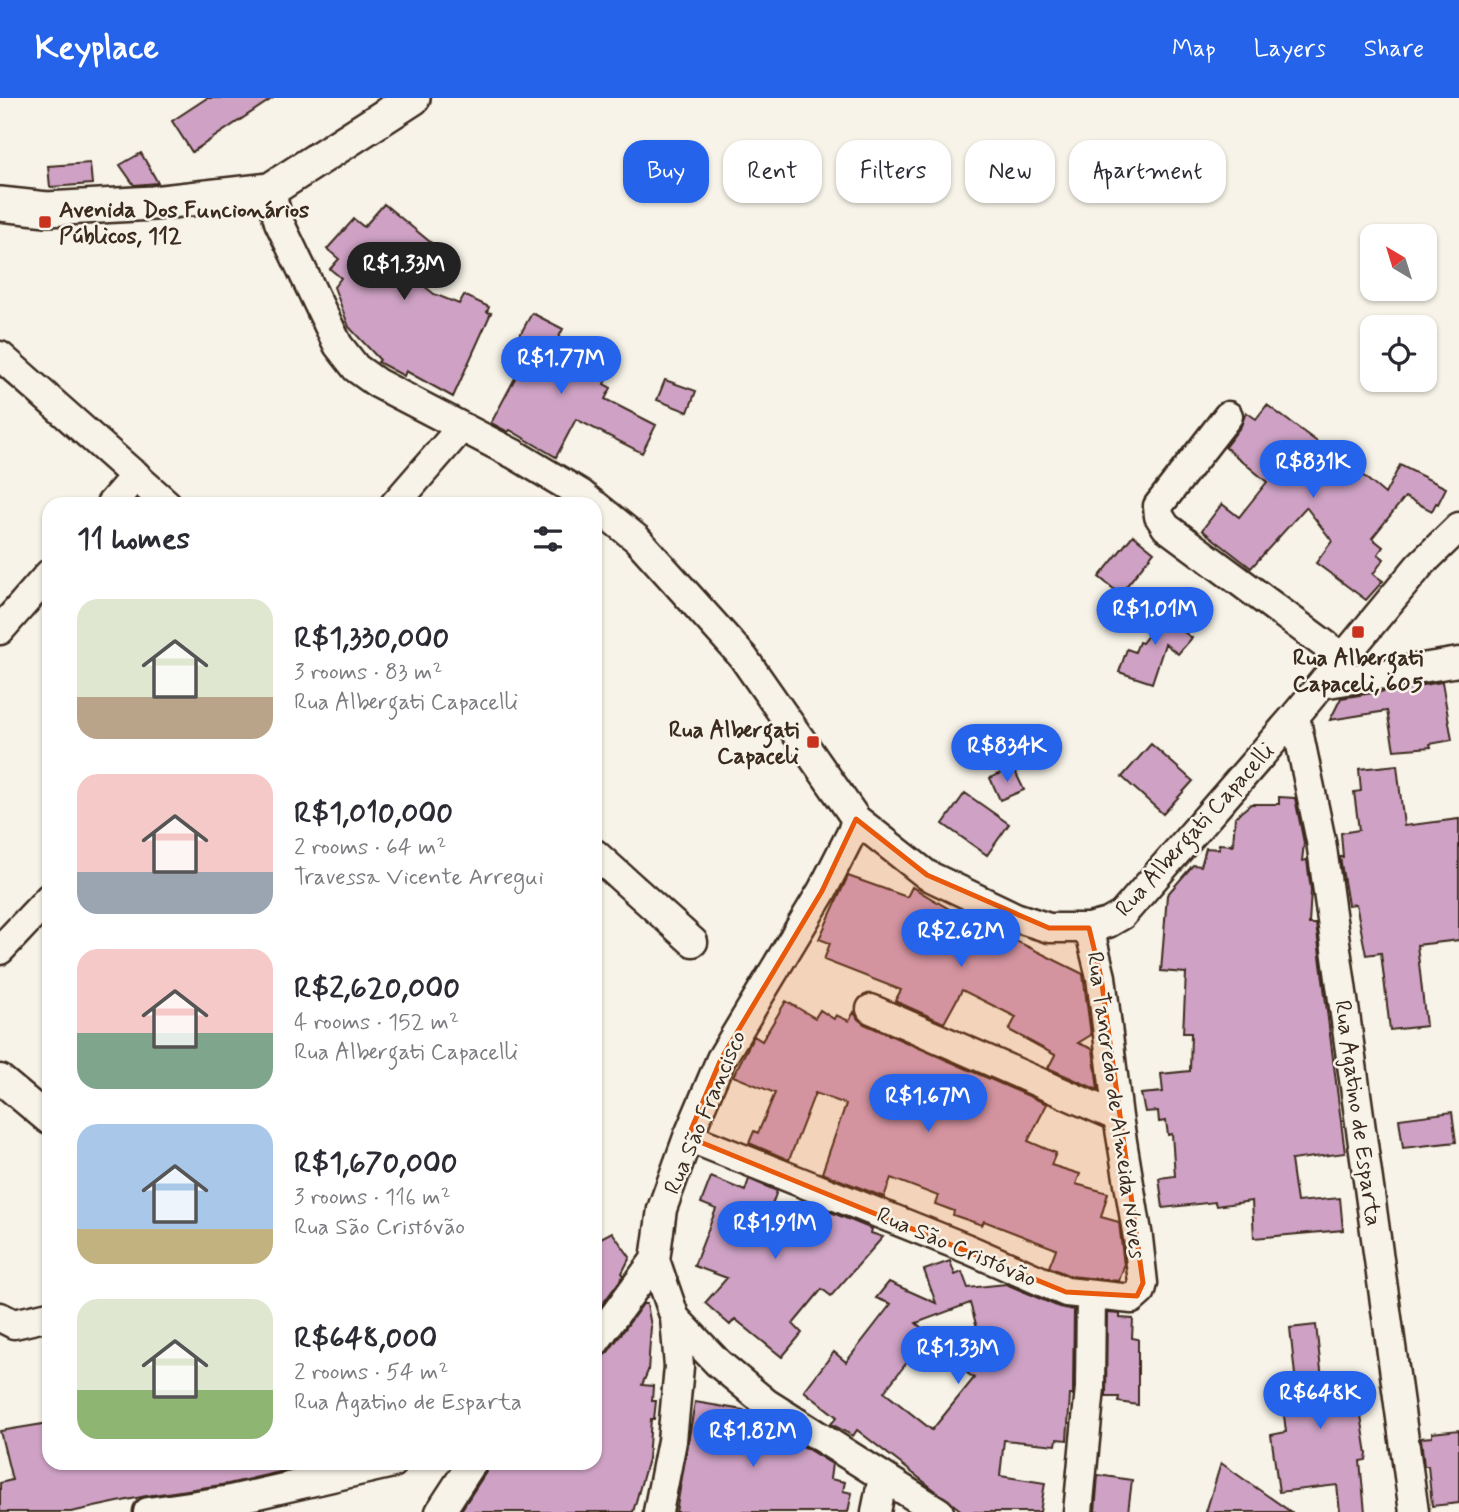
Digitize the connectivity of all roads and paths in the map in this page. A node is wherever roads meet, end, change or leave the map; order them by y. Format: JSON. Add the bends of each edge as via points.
{"nodes":[{"id":1,"x":413,"y":98,"type":"edge"},
{"id":2,"x":270,"y":190,"type":"junction"},
{"id":3,"x":0,"y":204,"type":"edge"},
{"id":4,"x":0,"y":356,"type":"edge"},
{"id":5,"x":1228,"y":416,"type":"dead end"},
{"id":6,"x":461,"y":428,"type":"junction"},
{"id":7,"x":136,"y":475,"type":"junction"},
{"id":8,"x":117,"y":497,"type":"edge"},
{"id":9,"x":160,"y":497,"type":"edge"},
{"id":10,"x":401,"y":497,"type":"edge"},
{"id":11,"x":585,"y":497,"type":"edge"},
{"id":12,"x":602,"y":511,"type":"edge"},
{"id":13,"x":1459,"y":527,"type":"edge"},
{"id":14,"x":42,"y":582,"type":"edge"},
{"id":15,"x":0,"y":630,"type":"edge"},
{"id":16,"x":1343,"y":659,"type":"junction"},
{"id":17,"x":1459,"y":662,"type":"edge"},
{"id":18,"x":1322,"y":684,"type":"junction"},
{"id":19,"x":1295,"y":716,"type":"junction"},
{"id":20,"x":856,"y":819,"type":"junction"},
{"id":21,"x":602,"y":860,"type":"edge"},
{"id":22,"x":42,"y":905,"type":"edge"},
{"id":23,"x":1089,"y":928,"type":"junction"},
{"id":24,"x":693,"y":942,"type":"dead end"},
{"id":25,"x":0,"y":950,"type":"edge"},
{"id":26,"x":871,"y":1009,"type":"dead end"},
{"id":27,"x":0,"y":1079,"type":"edge"},
{"id":28,"x":42,"y":1114,"type":"edge"},
{"id":29,"x":1118,"y":1117,"type":"junction"},
{"id":30,"x":688,"y":1137,"type":"junction"},
{"id":31,"x":655,"y":1260,"type":"junction"},
{"id":32,"x":1143,"y":1283,"type":"joint"},
{"id":33,"x":1091,"y":1296,"type":"junction"},
{"id":34,"x":0,"y":1317,"type":"edge"},
{"id":35,"x":42,"y":1318,"type":"edge"},
{"id":36,"x":675,"y":1318,"type":"junction"},
{"id":37,"x":602,"y":1332,"type":"edge"},
{"id":38,"x":363,"y":1470,"type":"edge"},
{"id":39,"x":467,"y":1470,"type":"edge"},
{"id":40,"x":883,"y":1477,"type":"junction"},
{"id":41,"x":148,"y":1512,"type":"edge"},
{"id":42,"x":440,"y":1512,"type":"edge"},
{"id":43,"x":658,"y":1512,"type":"edge"},
{"id":44,"x":876,"y":1512,"type":"edge"},
{"id":45,"x":939,"y":1512,"type":"edge"},
{"id":46,"x":1078,"y":1512,"type":"edge"},
{"id":47,"x":1414,"y":1512,"type":"edge"}],
"edges":[{"from":1,"to":2,"type":"street"},
{"from":2,"to":3,"type":"street","via":[[47,209]]},
{"from":2,"to":6,"type":"street","name":"Rua Albergati Capacelli","via":[[279,222],[338,345],[356,368]]},
{"from":4,"to":7,"type":"street"},
{"from":5,"to":16,"type":"street","via":[[1158,506],[1158,516],[1166,527]]},
{"from":6,"to":10,"type":"street"},
{"from":6,"to":11,"type":"street","name":"Rua Albergati Capacelli"},
{"from":7,"to":8,"type":"street"},
{"from":7,"to":9,"type":"street"},
{"from":12,"to":20,"type":"street","name":"Rua Albergati Capacelli","via":[[637,539],[743,657]]},
{"from":13,"to":16,"type":"street","name":"Rua Albergati Capacelli","via":[[1419,566]]},
{"from":14,"to":15,"type":"street"},
{"from":16,"to":18,"type":"street","name":"Rua Albergati Capacelli"},
{"from":17,"to":18,"type":"street"},
{"from":18,"to":19,"type":"street","name":"Rua Albergati Capacelli"},
{"from":19,"to":23,"type":"street","name":"Rua Albergati Capacelli","via":[[1122,915]]},
{"from":19,"to":47,"type":"street","name":"Rua Agatino de Esparta","via":[[1321,841]]},
{"from":20,"to":23,"type":"street","name":"Rua Albergati Capacelli","via":[[927,874],[1015,917],[1049,928]]},
{"from":20,"to":30,"type":"street","name":"Rua São Francisco","via":[[822,891],[721,1059]]},
{"from":21,"to":24,"type":"street"},
{"from":22,"to":25,"type":"street"},
{"from":23,"to":29,"type":"street","name":"Rua Tancredo de Almeida Neves","via":[[1101,977]]},
{"from":26,"to":29,"type":"street"},
{"from":27,"to":28,"type":"street"},
{"from":29,"to":32,"type":"street","name":"Rua Tancredo de Almeida Neves"},
{"from":30,"to":31,"type":"street","name":"Rua São Francisco","via":[[662,1209]]},
{"from":30,"to":33,"type":"street","name":"Rua São Cristóvão","via":[[1066,1292]]},
{"from":31,"to":36,"type":"street","name":"Rua São Francisco"},
{"from":31,"to":37,"type":"street"},
{"from":32,"to":33,"type":"street","name":"Rua São Cristóvão","via":[[1132,1299]]},
{"from":33,"to":46,"type":"street","via":[[1090,1388]]},
{"from":34,"to":35,"type":"street","via":[[14,1324]]},
{"from":36,"to":40,"type":"street","via":[[718,1363],[766,1403]]},
{"from":36,"to":43,"type":"street","name":"Rua São Francisco","via":[[679,1367],[673,1441]]},
{"from":38,"to":41,"type":"street","via":[[232,1500]]},
{"from":39,"to":42,"type":"street"},
{"from":40,"to":44,"type":"street"},
{"from":40,"to":45,"type":"street"}]}
